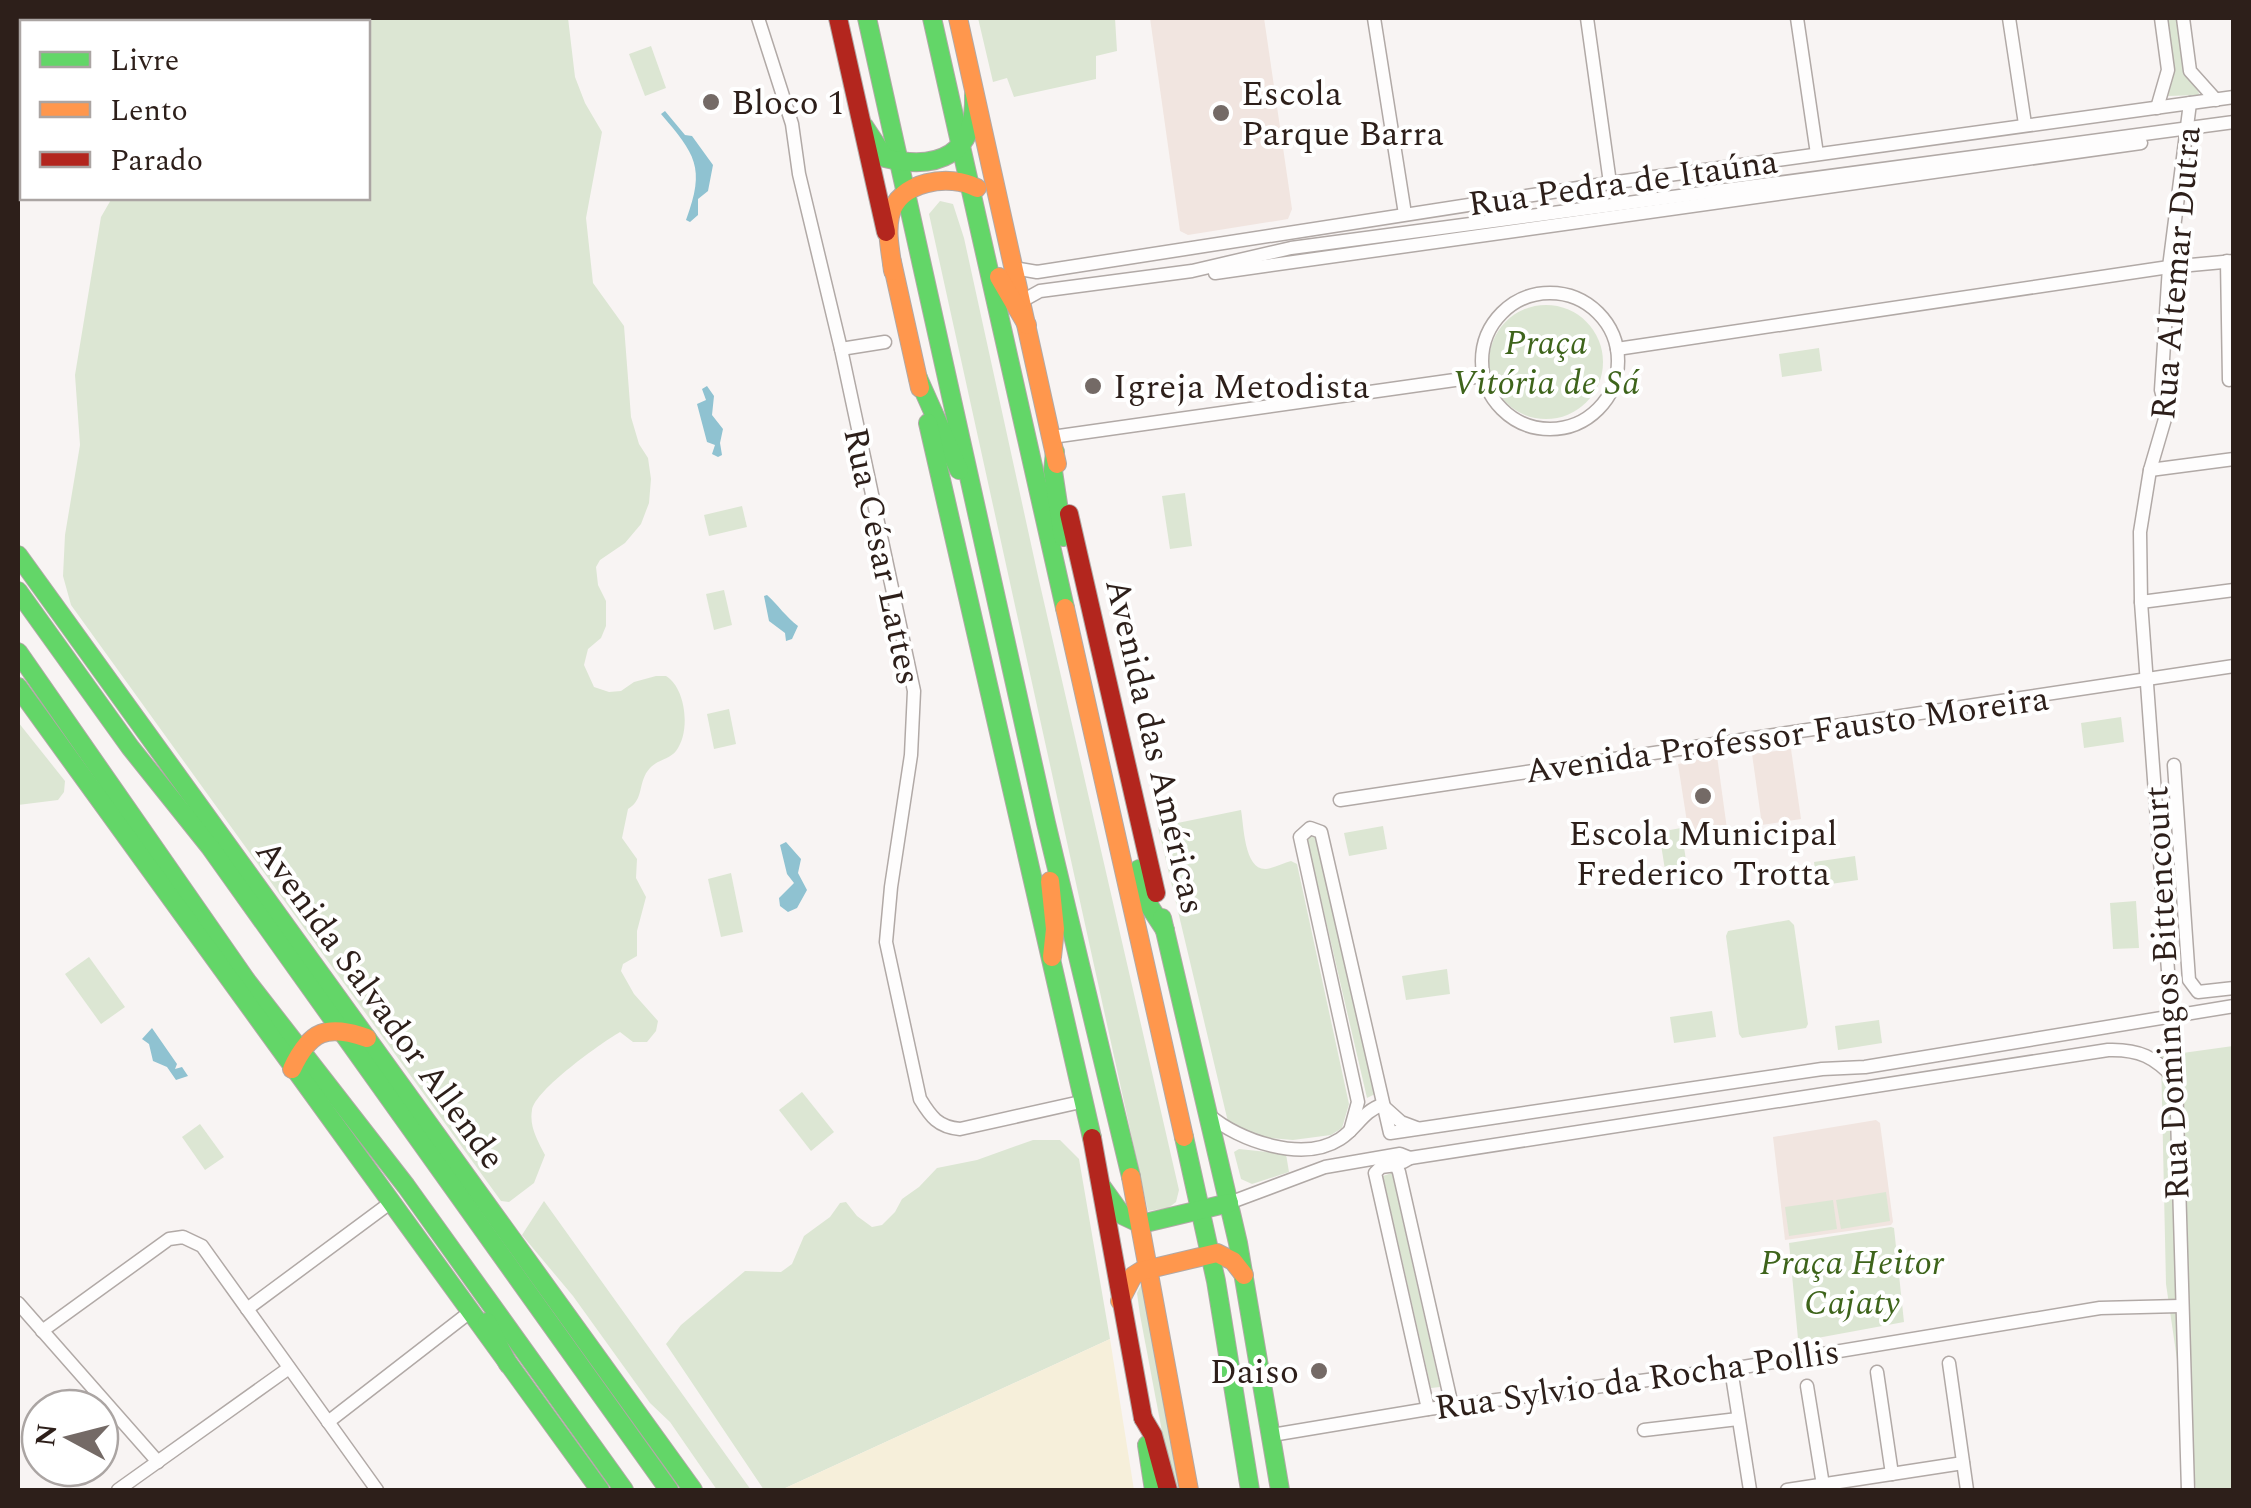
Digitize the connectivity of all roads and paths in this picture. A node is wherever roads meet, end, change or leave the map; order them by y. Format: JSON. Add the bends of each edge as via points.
{"nodes":[{"id":1,"x":758,"y":18,"type":"edge"},
{"id":2,"x":838,"y":18,"type":"edge"},
{"id":3,"x":867,"y":18,"type":"edge"},
{"id":4,"x":932,"y":18,"type":"edge"},
{"id":5,"x":958,"y":18,"type":"edge"},
{"id":6,"x":1374,"y":18,"type":"edge"},
{"id":7,"x":1586,"y":18,"type":"edge"},
{"id":8,"x":1797,"y":18,"type":"edge"},
{"id":9,"x":2009,"y":18,"type":"edge"},
{"id":10,"x":2161,"y":18,"type":"edge"},
{"id":11,"x":2183,"y":18,"type":"edge"},
{"id":12,"x":974,"y":96,"type":"junction"},
{"id":13,"x":2234,"y":97,"type":"edge"},
{"id":14,"x":2216,"y":100,"type":"junction"},
{"id":15,"x":2190,"y":104,"type":"junction"},
{"id":16,"x":2156,"y":108,"type":"junction"},
{"id":17,"x":2234,"y":122,"type":"edge"},
{"id":18,"x":2025,"y":124,"type":"junction"},
{"id":19,"x":864,"y":126,"type":"junction"},
{"id":20,"x":2234,"y":130,"type":"edge"},
{"id":21,"x":2188,"y":132,"type":"junction"},
{"id":22,"x":961,"y":146,"type":"junction"},
{"id":23,"x":1817,"y":154,"type":"junction"},
{"id":24,"x":899,"y":161,"type":"junction"},
{"id":25,"x":969,"y":181,"type":"junction"},
{"id":26,"x":1610,"y":182,"type":"junction"},
{"id":27,"x":905,"y":195,"type":"junction"},
{"id":28,"x":1405,"y":214,"type":"junction"},
{"id":29,"x":1188,"y":247,"type":"junction"},
{"id":30,"x":1157,"y":253,"type":"junction"},
{"id":31,"x":2230,"y":261,"type":"edge"},
{"id":32,"x":2169,"y":267,"type":"junction"},
{"id":33,"x":1014,"y":268,"type":"junction"},
{"id":34,"x":1192,"y":270,"type":"junction"},
{"id":35,"x":893,"y":271,"type":"junction"},
{"id":36,"x":1160,"y":275,"type":"junction"},
{"id":37,"x":1022,"y":301,"type":"junction"},
{"id":38,"x":1028,"y":325,"type":"junction"},
{"id":39,"x":886,"y":342,"type":"dead end"},
{"id":40,"x":841,"y":349,"type":"junction"},
{"id":41,"x":1617,"y":349,"type":"junction"},
{"id":42,"x":1483,"y":376,"type":"junction"},
{"id":43,"x":918,"y":378,"type":"junction"},
{"id":44,"x":2229,"y":380,"type":"dead end"},
{"id":45,"x":1053,"y":444,"type":"junction"},
{"id":46,"x":2234,"y":459,"type":"edge"},
{"id":47,"x":2150,"y":470,"type":"junction"},
{"id":48,"x":977,"y":507,"type":"junction"},
{"id":49,"x":18,"y":555,"type":"edge"},
{"id":50,"x":18,"y":574,"type":"edge"},
{"id":51,"x":2234,"y":590,"type":"edge"},
{"id":52,"x":18,"y":591,"type":"edge"},
{"id":53,"x":2140,"y":602,"type":"junction"},
{"id":54,"x":1072,"y":640,"type":"junction"},
{"id":55,"x":61,"y":649,"type":"junction"},
{"id":56,"x":18,"y":652,"type":"edge"},
{"id":57,"x":18,"y":663,"type":"edge"},
{"id":58,"x":2234,"y":666,"type":"edge"},
{"id":59,"x":2147,"y":681,"type":"junction"},
{"id":60,"x":18,"y":688,"type":"edge"},
{"id":61,"x":66,"y":720,"type":"junction"},
{"id":62,"x":2174,"y":765,"type":"dead end"},
{"id":63,"x":1340,"y":800,"type":"dead end"},
{"id":64,"x":1110,"y":804,"type":"junction"},
{"id":65,"x":1046,"y":823,"type":"junction"},
{"id":66,"x":1165,"y":930,"type":"junction"},
{"id":67,"x":1052,"y":957,"type":"junction"},
{"id":68,"x":2234,"y":988,"type":"edge"},
{"id":69,"x":2234,"y":1006,"type":"edge"},
{"id":70,"x":2171,"y":1015,"type":"junction"},
{"id":71,"x":338,"y":1030,"type":"junction"},
{"id":72,"x":367,"y":1038,"type":"junction"},
{"id":73,"x":300,"y":1050,"type":"junction"},
{"id":74,"x":292,"y":1068,"type":"junction"},
{"id":75,"x":2176,"y":1080,"type":"junction"},
{"id":76,"x":1085,"y":1101,"type":"junction"},
{"id":77,"x":1382,"y":1105,"type":"junction"},
{"id":78,"x":1210,"y":1115,"type":"junction"},
{"id":79,"x":1420,"y":1129,"type":"junction"},
{"id":80,"x":1350,"y":1131,"type":"junction"},
{"id":81,"x":1288,"y":1149,"type":"junction"},
{"id":82,"x":1410,"y":1158,"type":"junction"},
{"id":83,"x":1396,"y":1166,"type":"junction"},
{"id":84,"x":1296,"y":1176,"type":"junction"},
{"id":85,"x":406,"y":1186,"type":"junction"},
{"id":86,"x":1102,"y":1187,"type":"junction"},
{"id":87,"x":390,"y":1203,"type":"junction"},
{"id":88,"x":1229,"y":1204,"type":"junction"},
{"id":89,"x":1201,"y":1212,"type":"junction"},
{"id":90,"x":1141,"y":1224,"type":"junction"},
{"id":91,"x":1210,"y":1253,"type":"junction"},
{"id":92,"x":1148,"y":1268,"type":"junction"},
{"id":93,"x":1244,"y":1275,"type":"junction"},
{"id":94,"x":1120,"y":1301,"type":"junction"},
{"id":95,"x":18,"y":1303,"type":"edge"},
{"id":96,"x":2180,"y":1306,"type":"junction"},
{"id":97,"x":248,"y":1310,"type":"junction"},
{"id":98,"x":470,"y":1312,"type":"junction"},
{"id":99,"x":42,"y":1331,"type":"junction"},
{"id":100,"x":597,"y":1360,"type":"junction"},
{"id":101,"x":1949,"y":1363,"type":"dead end"},
{"id":102,"x":508,"y":1364,"type":"junction"},
{"id":103,"x":290,"y":1368,"type":"junction"},
{"id":104,"x":1731,"y":1370,"type":"junction"},
{"id":105,"x":1878,"y":1372,"type":"dead end"},
{"id":106,"x":1807,"y":1386,"type":"dead end"},
{"id":107,"x":1452,"y":1406,"type":"junction"},
{"id":108,"x":1428,"y":1409,"type":"junction"},
{"id":109,"x":1144,"y":1418,"type":"junction"},
{"id":110,"x":1738,"y":1419,"type":"junction"},
{"id":111,"x":328,"y":1422,"type":"junction"},
{"id":112,"x":1644,"y":1430,"type":"dead end"},
{"id":113,"x":1272,"y":1434,"type":"junction"},
{"id":114,"x":158,"y":1462,"type":"junction"},
{"id":115,"x":1963,"y":1463,"type":"junction"},
{"id":116,"x":1892,"y":1474,"type":"junction"},
{"id":117,"x":1823,"y":1485,"type":"junction"},
{"id":118,"x":118,"y":1490,"type":"edge"},
{"id":119,"x":378,"y":1490,"type":"edge"},
{"id":120,"x":600,"y":1490,"type":"edge"},
{"id":121,"x":624,"y":1490,"type":"edge"},
{"id":122,"x":672,"y":1490,"type":"edge"},
{"id":123,"x":693,"y":1490,"type":"edge"},
{"id":124,"x":1154,"y":1490,"type":"edge"},
{"id":125,"x":1168,"y":1490,"type":"edge"},
{"id":126,"x":1188,"y":1490,"type":"edge"},
{"id":127,"x":1250,"y":1490,"type":"edge"},
{"id":128,"x":1280,"y":1490,"type":"edge"},
{"id":129,"x":1750,"y":1490,"type":"edge"},
{"id":130,"x":1795,"y":1490,"type":"edge"},
{"id":131,"x":1967,"y":1490,"type":"edge"},
{"id":132,"x":2188,"y":1490,"type":"edge"}],
"edges":[{"from":1,"to":40,"type":"street","name":"Rua César Lattes","via":[[792,124]]},
{"from":2,"to":19,"type":"main road"},
{"from":3,"to":24,"type":"main road"},
{"from":4,"to":22,"type":"main road","name":"Avenida das Américas"},
{"from":5,"to":12,"type":"main road","name":"Avenida das Américas"},
{"from":6,"to":28,"type":"street"},
{"from":7,"to":26,"type":"street"},
{"from":8,"to":23,"type":"street"},
{"from":9,"to":18,"type":"street"},
{"from":10,"to":16,"type":"street","via":[[2168,70]]},
{"from":11,"to":14,"type":"street","via":[[2190,71]]},
{"from":12,"to":22,"type":"main road","via":[[972,129]]},
{"from":12,"to":33,"type":"main road","name":"Avenida das Américas"},
{"from":13,"to":14,"type":"street","name":"Rua Pedra de Itaúna"},
{"from":14,"to":15,"type":"street","name":"Rua Pedra de Itaúna"},
{"from":15,"to":16,"type":"street","name":"Rua Pedra de Itaúna"},
{"from":15,"to":21,"type":"street","name":"Rua Altemar Dutra"},
{"from":16,"to":18,"type":"street","name":"Rua Pedra de Itaúna"},
{"from":17,"to":21,"type":"street","name":"Rua Pedra de Itaúna"},
{"from":18,"to":23,"type":"street","name":"Rua Pedra de Itaúna"},
{"from":19,"to":24,"type":"main road","via":[[880,153]]},
{"from":19,"to":35,"type":"main road"},
{"from":20,"to":21,"type":"street"},
{"from":21,"to":32,"type":"street","name":"Rua Altemar Dutra"},
{"from":21,"to":34,"type":"street","name":"Rua Pedra de Itaúna","via":[[1290,248]]},
{"from":21,"to":36,"type":"street","via":[[1196,276]]},
{"from":22,"to":24,"type":"main road","via":[[940,157]]},
{"from":22,"to":25,"type":"main road","name":"Avenida das Américas"},
{"from":23,"to":26,"type":"street","name":"Rua Pedra de Itaúna"},
{"from":24,"to":27,"type":"main road"},
{"from":25,"to":27,"type":"main road"},
{"from":25,"to":38,"type":"main road","via":[[978,189],[998,274]]},
{"from":25,"to":54,"type":"main road","name":"Avenida das Américas"},
{"from":26,"to":28,"type":"street","name":"Rua Pedra de Itaúna"},
{"from":27,"to":35,"type":"main road","via":[[891,210]]},
{"from":27,"to":48,"type":"main road"},
{"from":28,"to":29,"type":"street","name":"Rua Pedra de Itaúna"},
{"from":29,"to":30,"type":"street","name":"Rua Pedra de Itaúna"},
{"from":29,"to":34,"type":"street"},
{"from":30,"to":33,"type":"street","name":"Rua Pedra de Itaúna","via":[[1037,272]]},
{"from":30,"to":36,"type":"street"},
{"from":31,"to":32,"type":"street"},
{"from":31,"to":44,"type":"street","name":"Rua Altemar Dutra"},
{"from":32,"to":41,"type":"street"},
{"from":32,"to":47,"type":"street","name":"Rua Altemar Dutra","via":[[2161,390],[2167,412]]},
{"from":33,"to":37,"type":"main road","name":"Avenida das Américas"},
{"from":34,"to":36,"type":"street","name":"Rua Pedra de Itaúna"},
{"from":35,"to":43,"type":"main road"},
{"from":36,"to":37,"type":"street","name":"Rua Pedra de Itaúna","via":[[1040,291]]},
{"from":37,"to":38,"type":"main road","name":"Avenida das Américas"},
{"from":38,"to":45,"type":"main road","name":"Avenida das Américas"},
{"from":39,"to":40,"type":"street"},
{"from":40,"to":76,"type":"street","name":"Rua César Lattes","via":[[914,692],[886,942],[920,1099],[934,1121],[960,1129]]},
{"from":41,"to":42,"type":"street","via":[[1609,395],[1594,413],[1563,428],[1528,426],[1508,415]]},
{"from":41,"to":42,"type":"street","via":[[1603,320],[1578,299],[1536,294],[1516,301],[1487,333]]},
{"from":42,"to":45,"type":"street"},
{"from":43,"to":48,"type":"main road"},
{"from":43,"to":67,"type":"main road"},
{"from":45,"to":54,"type":"main road"},
{"from":45,"to":66,"type":"main road","name":"Avenida das Américas"},
{"from":46,"to":47,"type":"street"},
{"from":47,"to":53,"type":"street","name":"Rua Altemar Dutra","via":[[2140,532]]},
{"from":48,"to":65,"type":"main road"},
{"from":49,"to":72,"type":"main road","name":"Avenida Salvador Allende"},
{"from":50,"to":55,"type":"main road"},
{"from":51,"to":53,"type":"street"},
{"from":52,"to":55,"type":"main road","name":"Avenida Salvador Allende"},
{"from":53,"to":59,"type":"street","name":"Rua Altemar Dutra"},
{"from":54,"to":64,"type":"main road","name":"Avenida das Américas"},
{"from":55,"to":71,"type":"main road","name":"Avenida Salvador Allende"},
{"from":56,"to":61,"type":"main road"},
{"from":57,"to":61,"type":"main road"},
{"from":58,"to":59,"type":"street","name":"Avenida Professor Fausto Moreira"},
{"from":59,"to":63,"type":"street","name":"Avenida Professor Fausto Moreira"},
{"from":59,"to":70,"type":"street","name":"Rua Domingos Bittencourt"},
{"from":60,"to":74,"type":"main road"},
{"from":61,"to":73,"type":"main road"},
{"from":62,"to":68,"type":"street","via":[[2189,980],[2198,992]]},
{"from":64,"to":66,"type":"main road"},
{"from":64,"to":89,"type":"main road","name":"Avenida das Américas"},
{"from":65,"to":67,"type":"main road"},
{"from":65,"to":90,"type":"main road"},
{"from":66,"to":78,"type":"main road","name":"Avenida das Américas"},
{"from":67,"to":76,"type":"main road"},
{"from":69,"to":70,"type":"street"},
{"from":70,"to":75,"type":"street","name":"Rua Domingos Bittencourt"},
{"from":70,"to":79,"type":"street","via":[[1865,1067]]},
{"from":71,"to":72,"type":"main road"},
{"from":71,"to":73,"type":"main road","via":[[317,1033]]},
{"from":71,"to":122,"type":"main road","name":"Avenida Salvador Allende"},
{"from":72,"to":100,"type":"main road","name":"Avenida Salvador Allende"},
{"from":73,"to":74,"type":"main road"},
{"from":73,"to":85,"type":"main road"},
{"from":74,"to":87,"type":"main road"},
{"from":75,"to":82,"type":"street","via":[[2145,1054],[2108,1050]]},
{"from":75,"to":96,"type":"street","name":"Rua Domingos Bittencourt"},
{"from":76,"to":86,"type":"main road"},
{"from":77,"to":79,"type":"street"},
{"from":77,"to":79,"type":"street","via":[[1390,1134]]},
{"from":77,"to":80,"type":"street"},
{"from":77,"to":80,"type":"street","via":[[1322,832],[1310,828],[1300,837],[1358,1102]]},
{"from":78,"to":81,"type":"street","via":[[1242,1136]]},
{"from":78,"to":88,"type":"main road","name":"Avenida das Américas"},
{"from":80,"to":81,"type":"street","via":[[1334,1143]]},
{"from":81,"to":84,"type":"street"},
{"from":82,"to":83,"type":"street"},
{"from":82,"to":84,"type":"street","via":[[1368,1158]]},
{"from":83,"to":107,"type":"street"},
{"from":83,"to":108,"type":"street","via":[[1375,1173]]},
{"from":84,"to":88,"type":"street"},
{"from":85,"to":102,"type":"main road"},
{"from":85,"to":121,"type":"main road"},
{"from":86,"to":90,"type":"main road","via":[[1118,1214]]},
{"from":86,"to":94,"type":"main road"},
{"from":87,"to":97,"type":"street"},
{"from":87,"to":98,"type":"main road"},
{"from":88,"to":89,"type":"main road"},
{"from":88,"to":93,"type":"main road","name":"Avenida das Américas"},
{"from":89,"to":90,"type":"main road"},
{"from":89,"to":91,"type":"main road","name":"Avenida das Américas"},
{"from":90,"to":92,"type":"main road"},
{"from":91,"to":92,"type":"main road"},
{"from":91,"to":93,"type":"main road","via":[[1223,1254]]},
{"from":91,"to":127,"type":"main road","name":"Avenida das Américas"},
{"from":92,"to":94,"type":"main road","via":[[1134,1276]]},
{"from":92,"to":126,"type":"main road"},
{"from":93,"to":113,"type":"main road","name":"Avenida das Américas"},
{"from":94,"to":109,"type":"main road"},
{"from":95,"to":99,"type":"street"},
{"from":96,"to":104,"type":"street","name":"Rua Sylvio da Rocha Pollis","via":[[2084,1311]]},
{"from":96,"to":132,"type":"street","name":"Rua Domingos Bittencourt"},
{"from":97,"to":99,"type":"street","via":[[202,1246],[175,1236]]},
{"from":97,"to":103,"type":"street"},
{"from":98,"to":102,"type":"main road"},
{"from":98,"to":111,"type":"street"},
{"from":99,"to":114,"type":"street"},
{"from":100,"to":122,"type":"main road","via":[[604,1383]]},
{"from":100,"to":123,"type":"main road","name":"Avenida Salvador Allende"},
{"from":101,"to":115,"type":"street"},
{"from":102,"to":120,"type":"main road"},
{"from":103,"to":111,"type":"street"},
{"from":103,"to":114,"type":"street"},
{"from":104,"to":107,"type":"street","name":"Rua Sylvio da Rocha Pollis"},
{"from":104,"to":110,"type":"street"},
{"from":105,"to":116,"type":"street"},
{"from":106,"to":117,"type":"street"},
{"from":107,"to":108,"type":"street","name":"Rua Sylvio da Rocha Pollis"},
{"from":108,"to":113,"type":"street","name":"Rua Sylvio da Rocha Pollis"},
{"from":109,"to":124,"type":"main road"},
{"from":109,"to":125,"type":"main road"},
{"from":110,"to":112,"type":"street"},
{"from":110,"to":129,"type":"street"},
{"from":111,"to":119,"type":"street"},
{"from":113,"to":128,"type":"main road","name":"Avenida das Américas"},
{"from":114,"to":118,"type":"street"},
{"from":115,"to":116,"type":"street"},
{"from":115,"to":131,"type":"street"},
{"from":116,"to":117,"type":"street"},
{"from":117,"to":130,"type":"street"}]}
